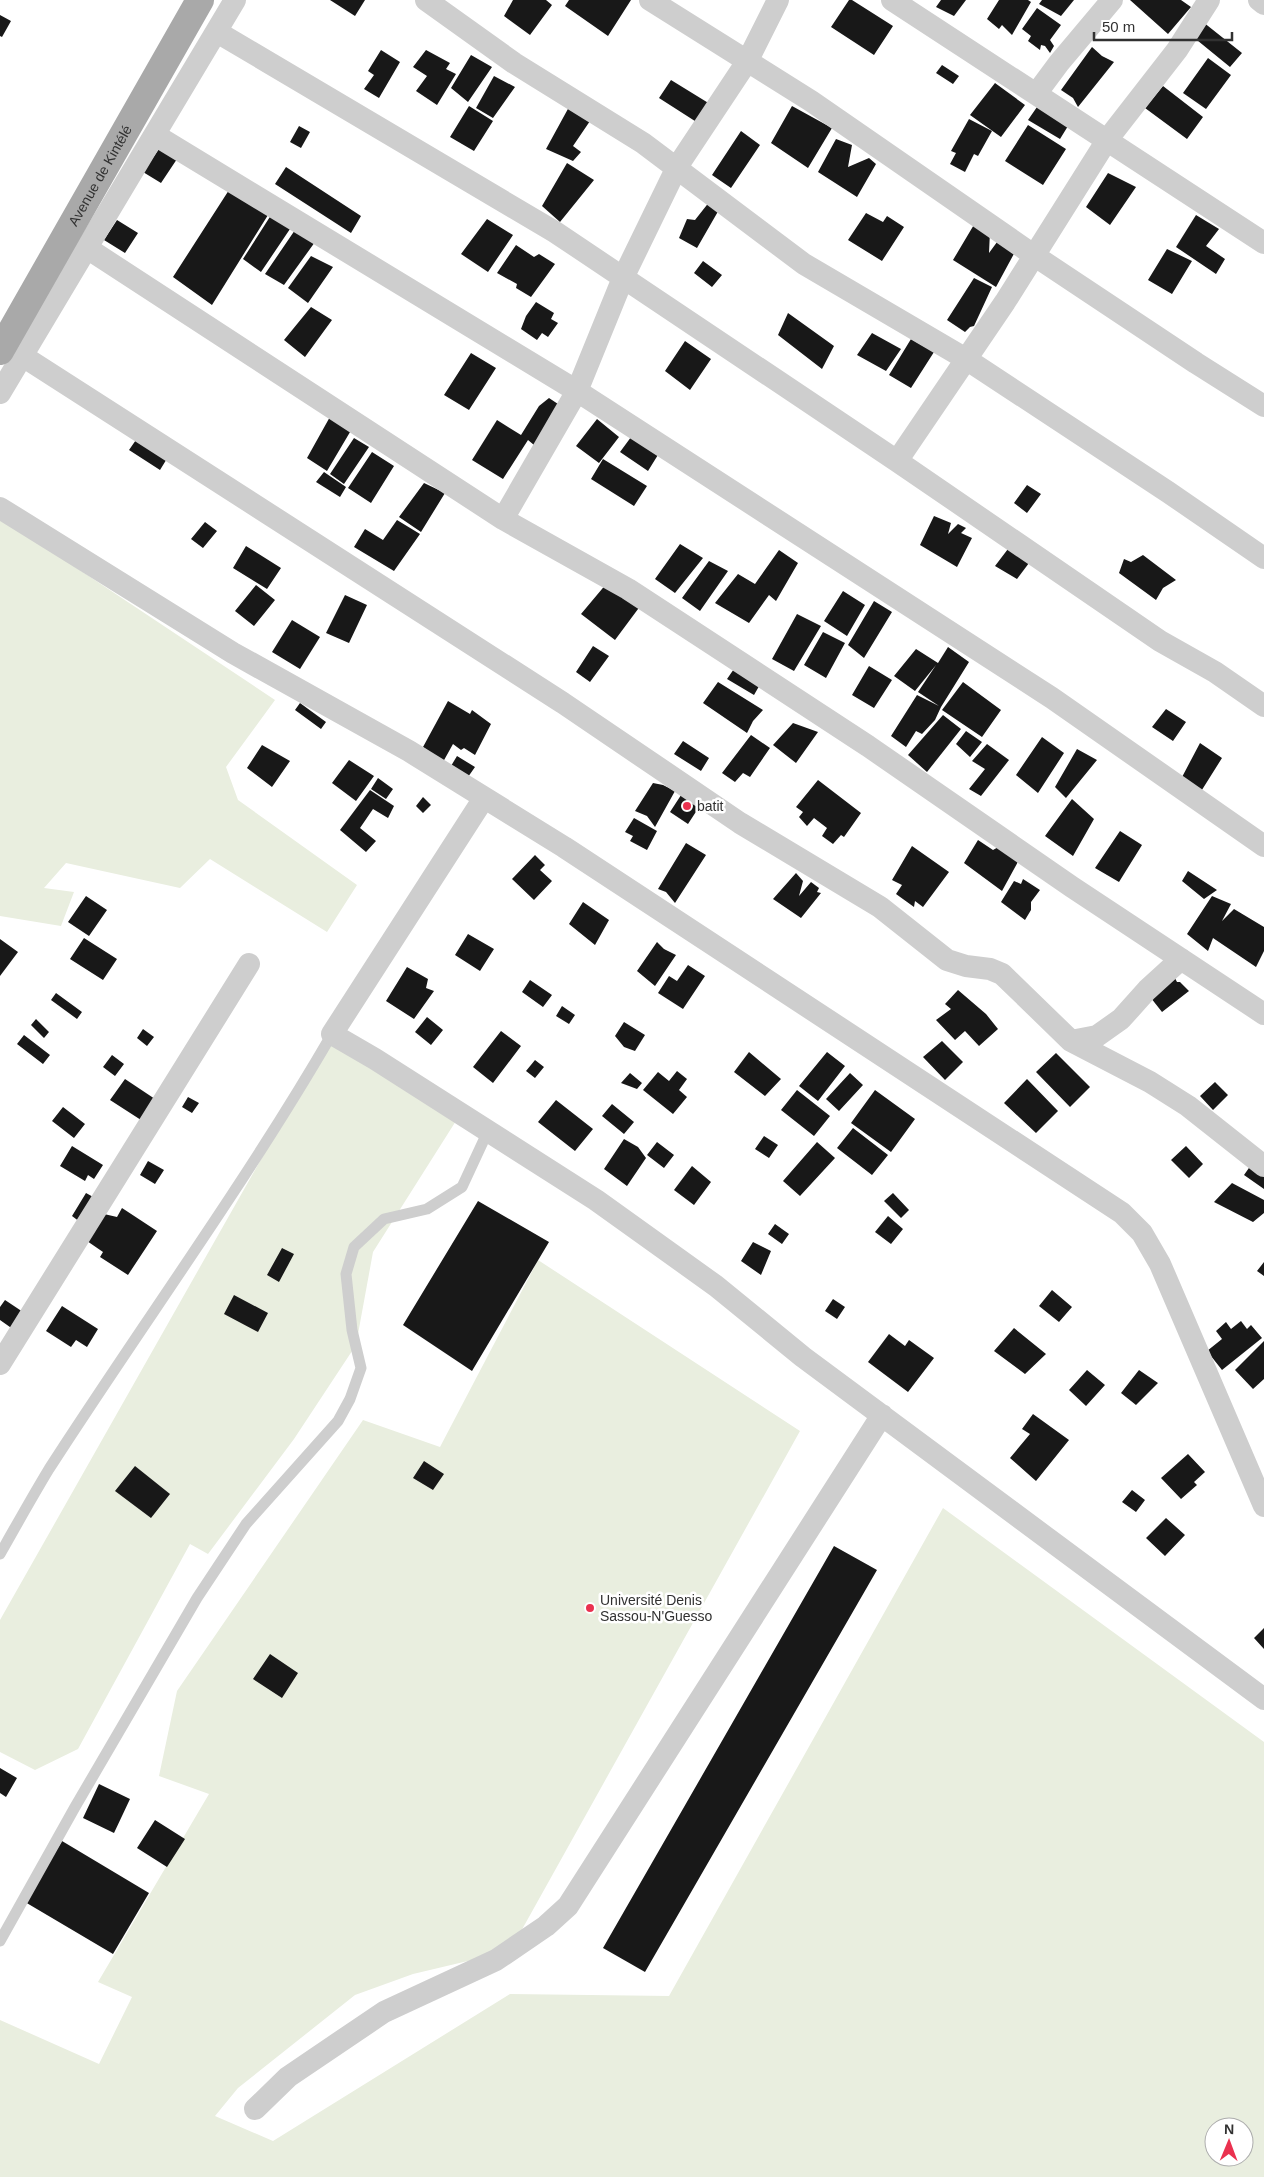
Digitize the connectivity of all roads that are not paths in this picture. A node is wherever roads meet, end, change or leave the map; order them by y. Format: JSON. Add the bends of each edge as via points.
{"nodes":[{"id":1,"x":200,"y":0,"type":"edge"},
{"id":2,"x":235,"y":0,"type":"edge"},
{"id":3,"x":426,"y":0,"type":"edge"},
{"id":4,"x":650,"y":0,"type":"edge"},
{"id":5,"x":778,"y":0,"type":"edge"},
{"id":6,"x":892,"y":0,"type":"edge"},
{"id":7,"x":1112,"y":0,"type":"edge"},
{"id":8,"x":1209,"y":0,"type":"edge"},
{"id":9,"x":1259,"y":0,"type":"edge"},
{"id":10,"x":1264,"y":4,"type":"edge"},
{"id":11,"x":217,"y":32,"type":"junction"},
{"id":12,"x":748,"y":60,"type":"junction"},
{"id":13,"x":1036,"y":94,"type":"junction"},
{"id":14,"x":155,"y":135,"type":"junction"},
{"id":15,"x":1107,"y":140,"type":"junction"},
{"id":16,"x":677,"y":167,"type":"junction"},
{"id":17,"x":1264,"y":244,"type":"edge"},
{"id":18,"x":87,"y":248,"type":"junction"},
{"id":19,"x":1035,"y":256,"type":"junction"},
{"id":20,"x":623,"y":278,"type":"junction"},
{"id":21,"x":11,"y":353,"type":"edge"},
{"id":22,"x":966,"y":359,"type":"junction"},
{"id":23,"x":577,"y":391,"type":"junction"},
{"id":24,"x":0,"y":393,"type":"edge"},
{"id":25,"x":1264,"y":406,"type":"edge"},
{"id":26,"x":897,"y":461,"type":"junction"},
{"id":27,"x":0,"y":508,"type":"edge"},
{"id":28,"x":503,"y":518,"type":"junction"},
{"id":29,"x":1264,"y":558,"type":"edge"},
{"id":30,"x":1264,"y":706,"type":"edge"},
{"id":31,"x":484,"y":798,"type":"junction"},
{"id":32,"x":1264,"y":846,"type":"edge"},
{"id":33,"x":1181,"y":959,"type":"junction"},
{"id":34,"x":249,"y":964,"type":"dead end"},
{"id":35,"x":1264,"y":1014,"type":"edge"},
{"id":36,"x":332,"y":1034,"type":"junction"},
{"id":37,"x":1071,"y":1042,"type":"junction"},
{"id":38,"x":488,"y":1131,"type":"junction"},
{"id":39,"x":1264,"y":1166,"type":"edge"},
{"id":40,"x":0,"y":1364,"type":"edge"},
{"id":41,"x":882,"y":1415,"type":"junction"},
{"id":42,"x":1264,"y":1506,"type":"edge"},
{"id":43,"x":0,"y":1554,"type":"edge"},
{"id":44,"x":1264,"y":1699,"type":"edge"},
{"id":45,"x":0,"y":1940,"type":"edge"},
{"id":46,"x":255,"y":2109,"type":"dead end"}],
"edges":[{"from":1,"to":21,"type":"main road","name":"Avenue de Kintélé"},
{"from":2,"to":11,"type":"street"},
{"from":3,"to":16,"type":"street","via":[[514,63]]},
{"from":4,"to":12,"type":"street"},
{"from":5,"to":12,"type":"street"},
{"from":6,"to":13,"type":"street"},
{"from":7,"to":13,"type":"street"},
{"from":8,"to":15,"type":"street","via":[[1177,50]]},
{"from":9,"to":10,"type":"street"},
{"from":11,"to":14,"type":"street"},
{"from":11,"to":20,"type":"street","via":[[555,232]]},
{"from":12,"to":16,"type":"street"},
{"from":12,"to":19,"type":"street"},
{"from":13,"to":15,"type":"street"},
{"from":14,"to":18,"type":"street"},
{"from":14,"to":23,"type":"street"},
{"from":15,"to":17,"type":"street"},
{"from":15,"to":19,"type":"street"},
{"from":16,"to":20,"type":"street"},
{"from":16,"to":22,"type":"street","via":[[804,264]]},
{"from":18,"to":21,"type":"street"},
{"from":18,"to":28,"type":"street"},
{"from":19,"to":22,"type":"street"},
{"from":19,"to":25,"type":"street"},
{"from":20,"to":23,"type":"street"},
{"from":20,"to":26,"type":"street"},
{"from":21,"to":24,"type":"street"},
{"from":21,"to":37,"type":"street","via":[[563,703],[740,823],[880,907],[947,960],[1002,974]]},
{"from":22,"to":26,"type":"street"},
{"from":22,"to":29,"type":"street"},
{"from":23,"to":28,"type":"street"},
{"from":23,"to":32,"type":"street","via":[[1052,698]]},
{"from":26,"to":30,"type":"street","via":[[1160,642],[1215,672]]},
{"from":27,"to":31,"type":"street","via":[[233,653],[409,751]]},
{"from":28,"to":33,"type":"street","via":[[628,589],[868,746]]},
{"from":31,"to":36,"type":"street"},
{"from":31,"to":42,"type":"street","via":[[564,847],[1122,1213],[1142,1233],[1160,1264]]},
{"from":33,"to":35,"type":"street"},
{"from":33,"to":37,"type":"street","via":[[1121,1019],[1097,1036]]},
{"from":34,"to":40,"type":"street"},
{"from":36,"to":38,"type":"street"},
{"from":36,"to":43,"type":"lane","via":[[297,1095],[205,1237],[49,1470]]},
{"from":37,"to":39,"type":"street","via":[[1150,1082],[1188,1106]]},
{"from":38,"to":41,"type":"street","via":[[596,1200],[700,1275]]},
{"from":38,"to":45,"type":"lane","via":[[462,1187],[427,1209],[384,1219],[354,1247],[346,1274],[352,1330],[361,1368],[350,1400],[338,1420],[246,1524],[196,1598]]},
{"from":41,"to":44,"type":"street"},
{"from":41,"to":46,"type":"street","via":[[568,1906],[546,1926],[496,1960],[384,2012],[288,2077]]}]}
